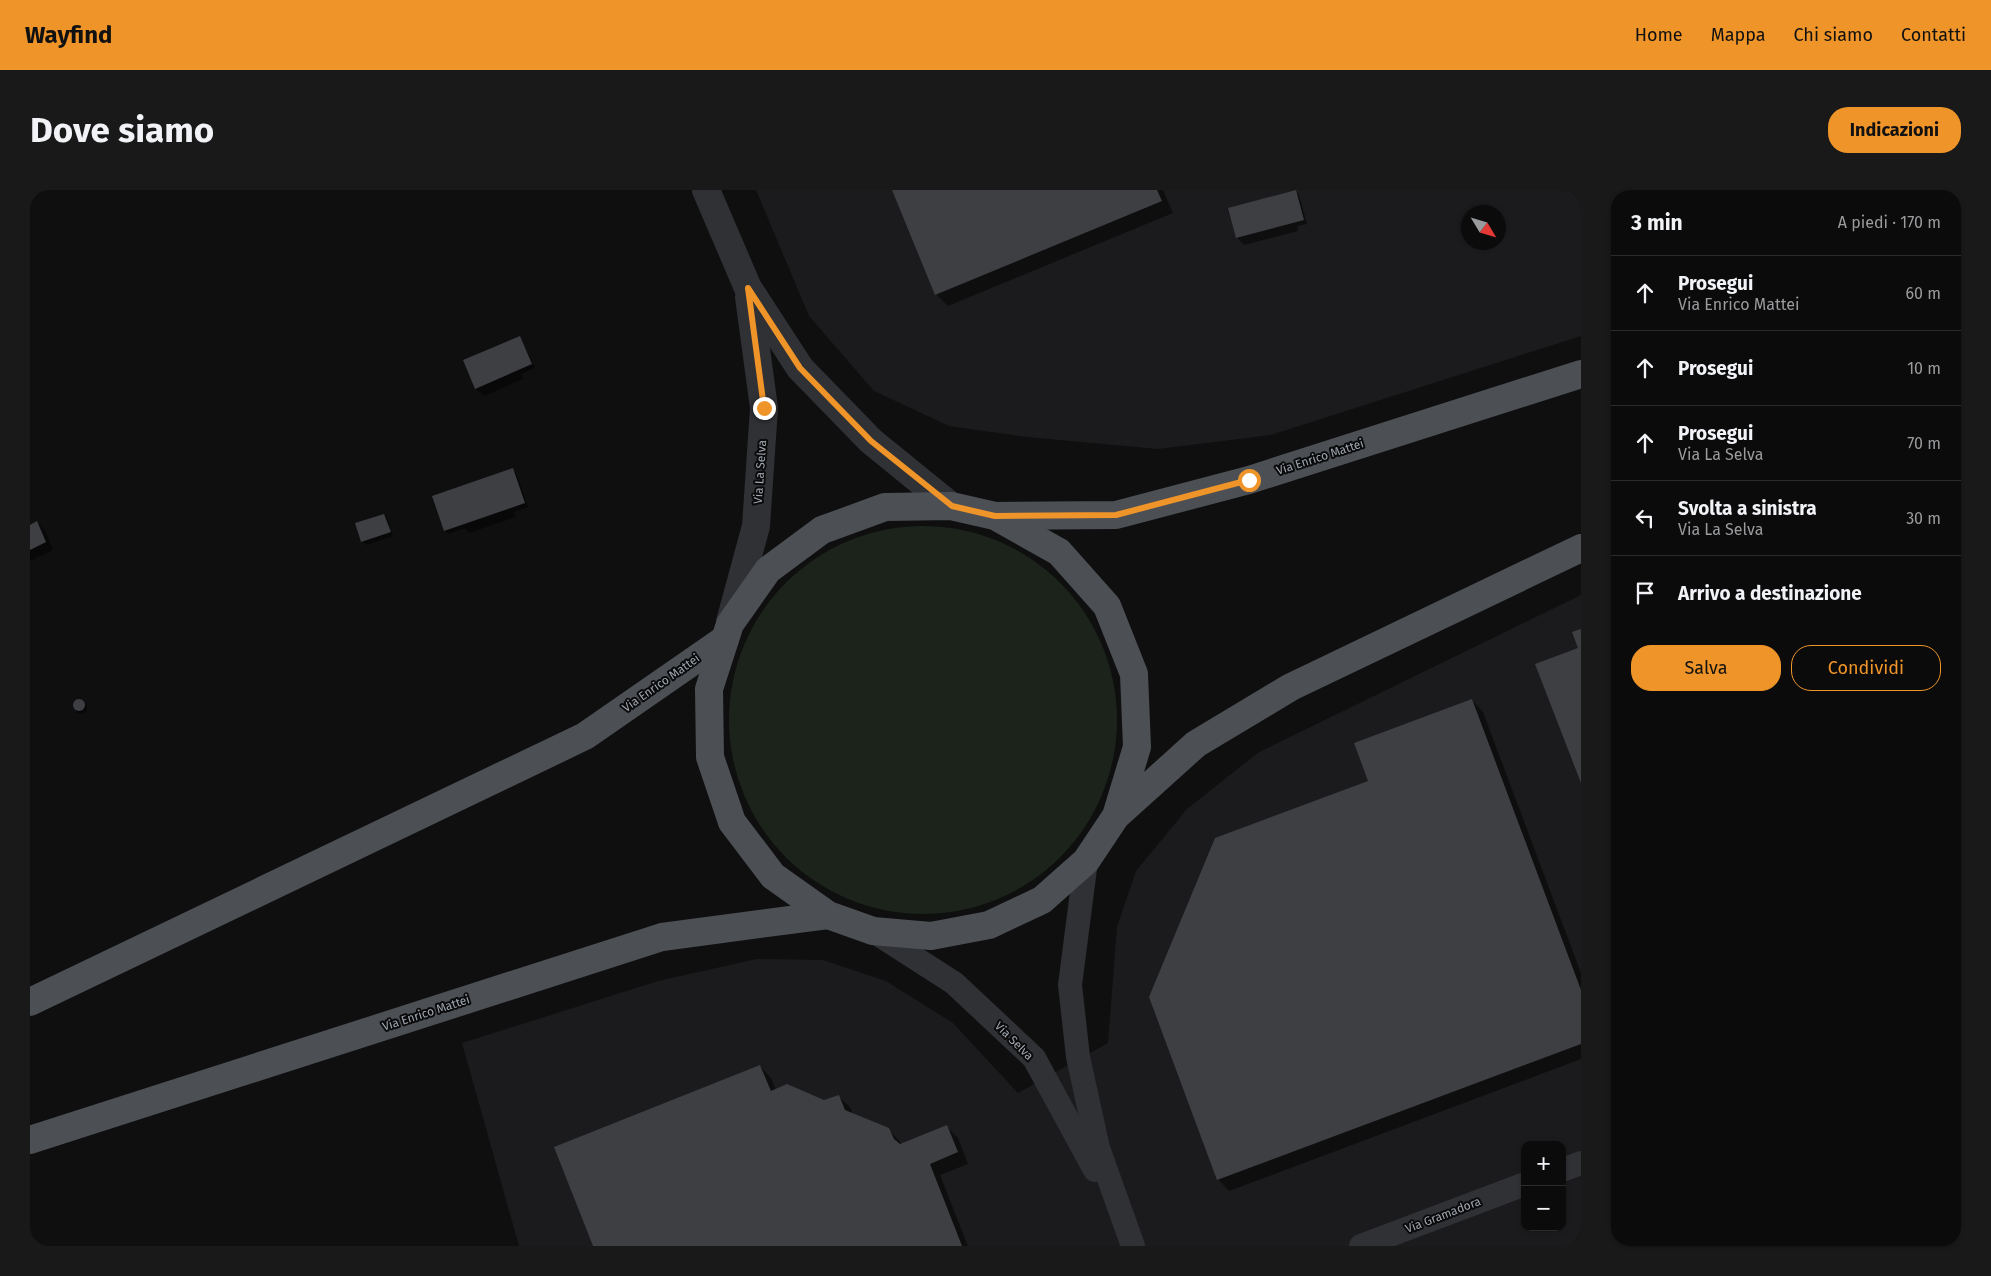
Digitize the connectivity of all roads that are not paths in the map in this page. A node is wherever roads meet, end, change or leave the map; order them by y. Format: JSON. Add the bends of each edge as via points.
{"nodes":[{"id":1,"x":706,"y":190,"type":"edge"},
{"id":2,"x":748,"y":288,"type":"junction"},
{"id":3,"x":1581,"y":374,"type":"edge"},
{"id":4,"x":952,"y":506,"type":"junction"},
{"id":5,"x":995,"y":516,"type":"junction"},
{"id":6,"x":1581,"y":548,"type":"edge"},
{"id":7,"x":727,"y":632,"type":"junction"},
{"id":8,"x":1116,"y":816,"type":"junction"},
{"id":9,"x":1086,"y":861,"type":"junction"},
{"id":10,"x":828,"y":915,"type":"junction"},
{"id":11,"x":873,"y":930,"type":"junction"},
{"id":12,"x":36,"y":995,"type":"edge"},
{"id":13,"x":30,"y":1140,"type":"edge"},
{"id":14,"x":1581,"y":1163,"type":"edge"},
{"id":15,"x":1566,"y":1169,"type":"edge"},
{"id":16,"x":1521,"y":1186,"type":"edge"},
{"id":17,"x":1122,"y":1219,"type":"junction"},
{"id":18,"x":1133,"y":1246,"type":"edge"},
{"id":19,"x":1361,"y":1246,"type":"edge"}],
"edges":[{"from":1,"to":2,"type":"street","name":"Via La Selva"},
{"from":2,"to":4,"type":"street","name":"Via La Selva","via":[[800,368],[871,441]]},
{"from":2,"to":7,"type":"street","name":"Via La Selva","via":[[764,408],[756,526]]},
{"from":3,"to":5,"type":"main road","name":"Via Enrico Mattei","via":[[1249,480],[1116,515]]},
{"from":4,"to":5,"type":"main road"},
{"from":4,"to":7,"type":"main road","via":[[885,507],[822,530],[768,570]]},
{"from":5,"to":8,"type":"main road","via":[[1059,552],[1107,606],[1134,674],[1137,747]]},
{"from":6,"to":8,"type":"main road","via":[[1291,687],[1196,744]]},
{"from":7,"to":10,"type":"main road","via":[[709,689],[710,757],[732,822],[772,876]]},
{"from":7,"to":12,"type":"main road","name":"Via Enrico Mattei","via":[[585,736]]},
{"from":8,"to":9,"type":"main road"},
{"from":9,"to":11,"type":"main road","via":[[1042,900],[989,926],[931,936]]},
{"from":9,"to":17,"type":"street","name":"Via Selva","via":[[1070,986],[1078,1057],[1094,1130]]},
{"from":10,"to":11,"type":"main road"},
{"from":10,"to":13,"type":"main road","name":"Via Enrico Mattei","via":[[662,937]]},
{"from":11,"to":17,"type":"street","name":"Via Selva","via":[[954,984],[1034,1058]]},
{"from":14,"to":15,"type":"street"},
{"from":16,"to":19,"type":"street","name":"Via Gramadora"},
{"from":17,"to":18,"type":"street","name":"Via Selva"}]}
